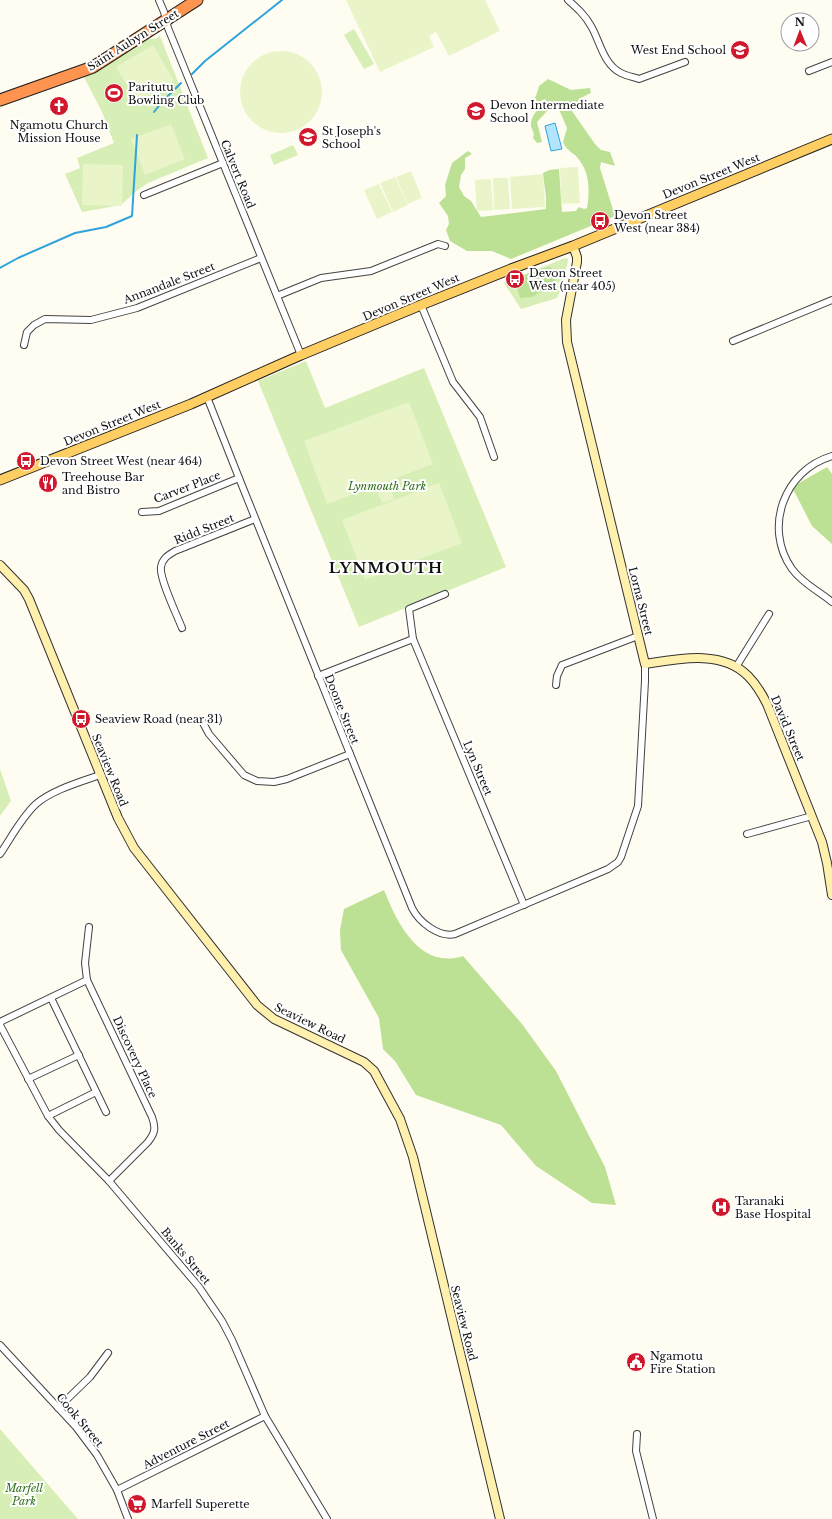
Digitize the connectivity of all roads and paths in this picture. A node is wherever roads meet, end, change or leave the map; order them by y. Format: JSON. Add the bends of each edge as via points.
{"nodes":[{"id":1,"x":159,"y":0,"type":"edge"},
{"id":2,"x":197,"y":0,"type":"edge"},
{"id":3,"x":568,"y":0,"type":"edge"},
{"id":4,"x":166,"y":20,"type":"junction"},
{"id":5,"x":685,"y":62,"type":"dead end"},
{"id":6,"x":832,"y":62,"type":"edge"},
{"id":7,"x":808,"y":71,"type":"dead end"},
{"id":8,"x":0,"y":100,"type":"edge"},
{"id":9,"x":832,"y":139,"type":"edge"},
{"id":10,"x":223,"y":163,"type":"junction"},
{"id":11,"x":144,"y":195,"type":"dead end"},
{"id":12,"x":445,"y":246,"type":"dead end"},
{"id":13,"x":573,"y":246,"type":"junction"},
{"id":14,"x":261,"y":258,"type":"junction"},
{"id":15,"x":277,"y":296,"type":"junction"},
{"id":16,"x":832,"y":300,"type":"edge"},
{"id":17,"x":420,"y":305,"type":"junction"},
{"id":18,"x":733,"y":341,"type":"dead end"},
{"id":19,"x":24,"y":345,"type":"dead end"},
{"id":20,"x":300,"y":355,"type":"junction"},
{"id":21,"x":207,"y":397,"type":"junction"},
{"id":22,"x":832,"y":456,"type":"edge"},
{"id":23,"x":494,"y":457,"type":"dead end"},
{"id":24,"x":238,"y":478,"type":"junction"},
{"id":25,"x":0,"y":480,"type":"edge"},
{"id":26,"x":142,"y":512,"type":"dead end"},
{"id":27,"x":255,"y":519,"type":"junction"},
{"id":28,"x":0,"y":565,"type":"edge"},
{"id":29,"x":445,"y":594,"type":"dead end"},
{"id":30,"x":832,"y":602,"type":"edge"},
{"id":31,"x":769,"y":614,"type":"dead end"},
{"id":32,"x":182,"y":628,"type":"dead end"},
{"id":33,"x":638,"y":636,"type":"junction"},
{"id":34,"x":413,"y":639,"type":"junction"},
{"id":35,"x":645,"y":664,"type":"junction"},
{"id":36,"x":736,"y":667,"type":"junction"},
{"id":37,"x":318,"y":676,"type":"junction"},
{"id":38,"x":556,"y":685,"type":"dead end"},
{"id":39,"x":202,"y":721,"type":"dead end"},
{"id":40,"x":350,"y":754,"type":"junction"},
{"id":41,"x":100,"y":775,"type":"junction"},
{"id":42,"x":812,"y":816,"type":"junction"},
{"id":43,"x":747,"y":834,"type":"dead end"},
{"id":44,"x":0,"y":854,"type":"edge"},
{"id":45,"x":832,"y":895,"type":"edge"},
{"id":46,"x":524,"y":905,"type":"junction"},
{"id":47,"x":89,"y":927,"type":"dead end"},
{"id":48,"x":87,"y":980,"type":"junction"},
{"id":49,"x":52,"y":998,"type":"junction"},
{"id":50,"x":0,"y":1022,"type":"edge"},
{"id":51,"x":0,"y":1025,"type":"edge"},
{"id":52,"x":78,"y":1055,"type":"junction"},
{"id":53,"x":28,"y":1079,"type":"junction"},
{"id":54,"x":96,"y":1092,"type":"junction"},
{"id":55,"x":106,"y":1112,"type":"dead end"},
{"id":56,"x":48,"y":1116,"type":"junction"},
{"id":57,"x":109,"y":1181,"type":"junction"},
{"id":58,"x":0,"y":1345,"type":"edge"},
{"id":59,"x":108,"y":1353,"type":"dead end"},
{"id":60,"x":58,"y":1408,"type":"junction"},
{"id":61,"x":265,"y":1416,"type":"junction"},
{"id":62,"x":637,"y":1434,"type":"dead end"},
{"id":63,"x":117,"y":1490,"type":"junction"},
{"id":64,"x":128,"y":1519,"type":"edge"},
{"id":65,"x":327,"y":1519,"type":"edge"},
{"id":66,"x":500,"y":1519,"type":"edge"},
{"id":67,"x":653,"y":1519,"type":"edge"}],
"edges":[{"from":1,"to":4,"type":"street","name":"Calvert Road"},
{"from":2,"to":4,"type":"highway","name":"Saint Aubyn Street"},
{"from":3,"to":5,"type":"street","via":[[584,14],[609,63],[620,72],[639,79]]},
{"from":4,"to":8,"type":"highway","name":"Saint Aubyn Street","via":[[92,67]]},
{"from":4,"to":10,"type":"street","name":"Calvert Road"},
{"from":6,"to":7,"type":"street"},
{"from":9,"to":13,"type":"main road","name":"Devon Street West"},
{"from":10,"to":11,"type":"street"},
{"from":10,"to":14,"type":"street","name":"Calvert Road"},
{"from":12,"to":15,"type":"street","via":[[438,244],[371,271],[321,278]]},
{"from":13,"to":17,"type":"main road","name":"Devon Street West"},
{"from":13,"to":33,"type":"street","name":"Lorna Street","via":[[577,262],[566,320],[567,342]]},
{"from":14,"to":15,"type":"street","name":"Calvert Road"},
{"from":14,"to":19,"type":"street","name":"Annandale Street","via":[[137,308],[91,320],[46,319],[27,332]]},
{"from":15,"to":20,"type":"street","name":"Calvert Road"},
{"from":16,"to":18,"type":"street"},
{"from":17,"to":20,"type":"main road","name":"Devon Street West"},
{"from":17,"to":23,"type":"street","via":[[453,382],[480,417]]},
{"from":20,"to":21,"type":"main road","name":"Devon Street West"},
{"from":21,"to":24,"type":"street","name":"Doone Street"},
{"from":21,"to":25,"type":"main road","name":"Devon Street West"},
{"from":22,"to":30,"type":"street","via":[[808,467],[789,487],[781,506],[778,524],[782,550],[792,569],[798,577]]},
{"from":24,"to":26,"type":"street","name":"Carver Place","via":[[159,511]]},
{"from":24,"to":27,"type":"street","name":"Doone Street"},
{"from":27,"to":32,"type":"street","name":"Ridd Street","via":[[175,551],[164,560],[161,565],[162,577]]},
{"from":27,"to":37,"type":"street","name":"Doone Street"},
{"from":28,"to":41,"type":"street","name":"Seaview Road","via":[[22,587],[29,599]]},
{"from":29,"to":34,"type":"street","name":"Lyn Street","via":[[409,609]]},
{"from":31,"to":36,"type":"street"},
{"from":33,"to":35,"type":"street","name":"Lorna Street"},
{"from":33,"to":38,"type":"street","via":[[562,665]]},
{"from":34,"to":37,"type":"street"},
{"from":34,"to":46,"type":"street","name":"Lyn Street"},
{"from":35,"to":36,"type":"street","name":"David Street","via":[[699,658],[716,660]]},
{"from":35,"to":46,"type":"street","name":"Lorna Street","via":[[638,806],[621,857],[608,869]]},
{"from":36,"to":42,"type":"street","name":"David Street","via":[[747,675],[768,704]]},
{"from":37,"to":40,"type":"street","name":"Doone Street"},
{"from":39,"to":40,"type":"street","via":[[209,734],[244,775],[257,781],[274,782]]},
{"from":40,"to":46,"type":"street","name":"Doone Street","via":[[412,908],[424,922],[441,933],[451,935]]},
{"from":41,"to":44,"type":"street","via":[[47,796],[36,804]]},
{"from":41,"to":66,"type":"street","name":"Seaview Road","via":[[134,848],[257,1005],[274,1019],[364,1062],[374,1071],[404,1128]]},
{"from":42,"to":43,"type":"street"},
{"from":42,"to":45,"type":"street","name":"David Street","via":[[822,842]]},
{"from":47,"to":48,"type":"street","name":"Discovery Place","via":[[85,963]]},
{"from":48,"to":49,"type":"street"},
{"from":48,"to":57,"type":"street","name":"Discovery Place","via":[[152,1117],[155,1130],[148,1142]]},
{"from":49,"to":50,"type":"street"},
{"from":49,"to":52,"type":"street"},
{"from":51,"to":53,"type":"street","name":"Banks Street"},
{"from":52,"to":53,"type":"street"},
{"from":52,"to":54,"type":"street"},
{"from":53,"to":56,"type":"street","name":"Banks Street"},
{"from":54,"to":55,"type":"street"},
{"from":54,"to":56,"type":"street"},
{"from":56,"to":57,"type":"street","name":"Banks Street"},
{"from":57,"to":61,"type":"street","name":"Banks Street","via":[[212,1304],[232,1340]]},
{"from":58,"to":60,"type":"street","name":"Cook Street"},
{"from":59,"to":60,"type":"street","via":[[90,1377]]},
{"from":60,"to":63,"type":"street","name":"Cook Street","via":[[97,1455]]},
{"from":61,"to":63,"type":"street","name":"Adventure Street"},
{"from":61,"to":65,"type":"street","name":"Banks Street"},
{"from":62,"to":67,"type":"street","via":[[636,1451]]},
{"from":63,"to":64,"type":"street","name":"Cook Street"}]}
